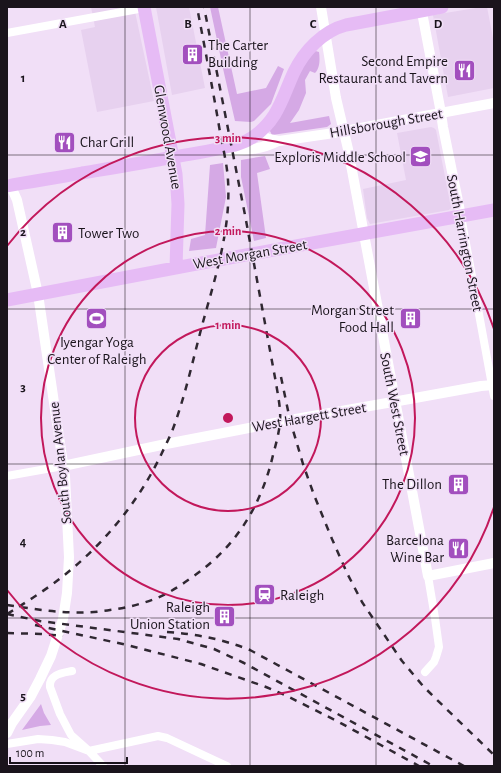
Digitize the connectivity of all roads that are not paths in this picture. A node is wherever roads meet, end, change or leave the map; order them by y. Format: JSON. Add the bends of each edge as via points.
{"nodes":[{"id":1,"x":144,"y":7,"type":"edge"},
{"id":2,"x":321,"y":7,"type":"edge"},
{"id":3,"x":442,"y":7,"type":"edge"},
{"id":4,"x":421,"y":9,"type":"edge"},
{"id":5,"x":7,"y":33,"type":"edge"},
{"id":6,"x":325,"y":34,"type":"junction"},
{"id":7,"x":494,"y":103,"type":"edge"},
{"id":8,"x":441,"y":113,"type":"junction"},
{"id":9,"x":344,"y":132,"type":"junction"},
{"id":10,"x":258,"y":134,"type":"junction"},
{"id":11,"x":279,"y":141,"type":"junction"},
{"id":12,"x":211,"y":150,"type":"junction"},
{"id":13,"x":173,"y":157,"type":"junction"},
{"id":14,"x":7,"y":185,"type":"edge"},
{"id":15,"x":494,"y":210,"type":"edge"},
{"id":16,"x":461,"y":216,"type":"junction"},
{"id":17,"x":364,"y":234,"type":"junction"},
{"id":18,"x":176,"y":268,"type":"junction"},
{"id":19,"x":38,"y":294,"type":"junction"},
{"id":20,"x":7,"y":300,"type":"edge"},
{"id":21,"x":493,"y":385,"type":"edge"},
{"id":22,"x":494,"y":396,"type":"edge"},
{"id":23,"x":395,"y":402,"type":"junction"},
{"id":24,"x":63,"y":466,"type":"junction"},
{"id":25,"x":7,"y":476,"type":"edge"},
{"id":26,"x":494,"y":563,"type":"edge"},
{"id":27,"x":428,"y":576,"type":"junction"},
{"id":28,"x":72,"y":671,"type":"dead end"},
{"id":29,"x":425,"y":672,"type":"dead end"},
{"id":30,"x":10,"y":722,"type":"edge"},
{"id":31,"x":7,"y":733,"type":"edge"},
{"id":32,"x":7,"y":744,"type":"edge"},
{"id":33,"x":89,"y":751,"type":"junction"},
{"id":34,"x":103,"y":766,"type":"edge"},
{"id":35,"x":227,"y":766,"type":"edge"}],
"edges":[{"from":1,"to":5,"type":"street"},
{"from":1,"to":13,"type":"main road","name":"Glenwood Avenue"},
{"from":2,"to":6,"type":"street","name":"South West Street"},
{"from":3,"to":4,"type":"main road"},
{"from":4,"to":6,"type":"main road","via":[[346,25]]},
{"from":4,"to":8,"type":"street","name":"South Harrington Street"},
{"from":6,"to":9,"type":"street","name":"South West Street"},
{"from":6,"to":10,"type":"main road","via":[[302,58],[277,111]]},
{"from":7,"to":8,"type":"street","name":"Hillsborough Street"},
{"from":8,"to":9,"type":"street","name":"Hillsborough Street"},
{"from":8,"to":16,"type":"street","name":"South Harrington Street"},
{"from":9,"to":11,"type":"street","name":"Hillsborough Street"},
{"from":9,"to":17,"type":"street","name":"South West Street"},
{"from":10,"to":11,"type":"street","name":"Hillsborough Street"},
{"from":10,"to":12,"type":"main road","name":"Hillsborough Street","via":[[239,144]]},
{"from":11,"to":12,"type":"street","name":"Hillsborough Street","via":[[269,146],[236,151]]},
{"from":12,"to":13,"type":"main road","name":"Hillsborough Street"},
{"from":13,"to":14,"type":"main road","name":"Hillsborough Street"},
{"from":13,"to":18,"type":"main road","name":"Glenwood Avenue","via":[[178,204]]},
{"from":14,"to":19,"type":"street","name":"South Boylan Avenue","via":[[17,200]]},
{"from":15,"to":16,"type":"main road","name":"West Morgan Street"},
{"from":16,"to":17,"type":"main road","name":"West Morgan Street"},
{"from":16,"to":21,"type":"street","name":"South Harrington Street"},
{"from":17,"to":18,"type":"main road","name":"West Morgan Street"},
{"from":17,"to":23,"type":"street","name":"South West Street"},
{"from":18,"to":19,"type":"main road","name":"West Morgan Street"},
{"from":19,"to":20,"type":"main road","name":"West Morgan Street"},
{"from":19,"to":24,"type":"street","name":"South Boylan Avenue"},
{"from":21,"to":22,"type":"street","name":"South Harrington Street"},
{"from":21,"to":23,"type":"street","name":"West Hargett Street"},
{"from":23,"to":24,"type":"street","name":"West Hargett Street","via":[[226,432]]},
{"from":23,"to":27,"type":"street","name":"South West Street"},
{"from":24,"to":25,"type":"street","name":"West Hargett Street"},
{"from":24,"to":30,"type":"street","name":"South Boylan Avenue","via":[[69,557],[63,619],[51,656],[40,679]]},
{"from":26,"to":27,"type":"street"},
{"from":27,"to":29,"type":"street","name":"South West Street","via":[[439,647],[434,662]]},
{"from":28,"to":33,"type":"street","via":[[52,678],[49,682],[50,687],[71,735]]},
{"from":30,"to":31,"type":"street","name":"South Boylan Avenue"},
{"from":32,"to":33,"type":"street","via":[[38,739],[52,740]]},
{"from":33,"to":34,"type":"street"},
{"from":33,"to":35,"type":"street","via":[[158,736]]}]}
